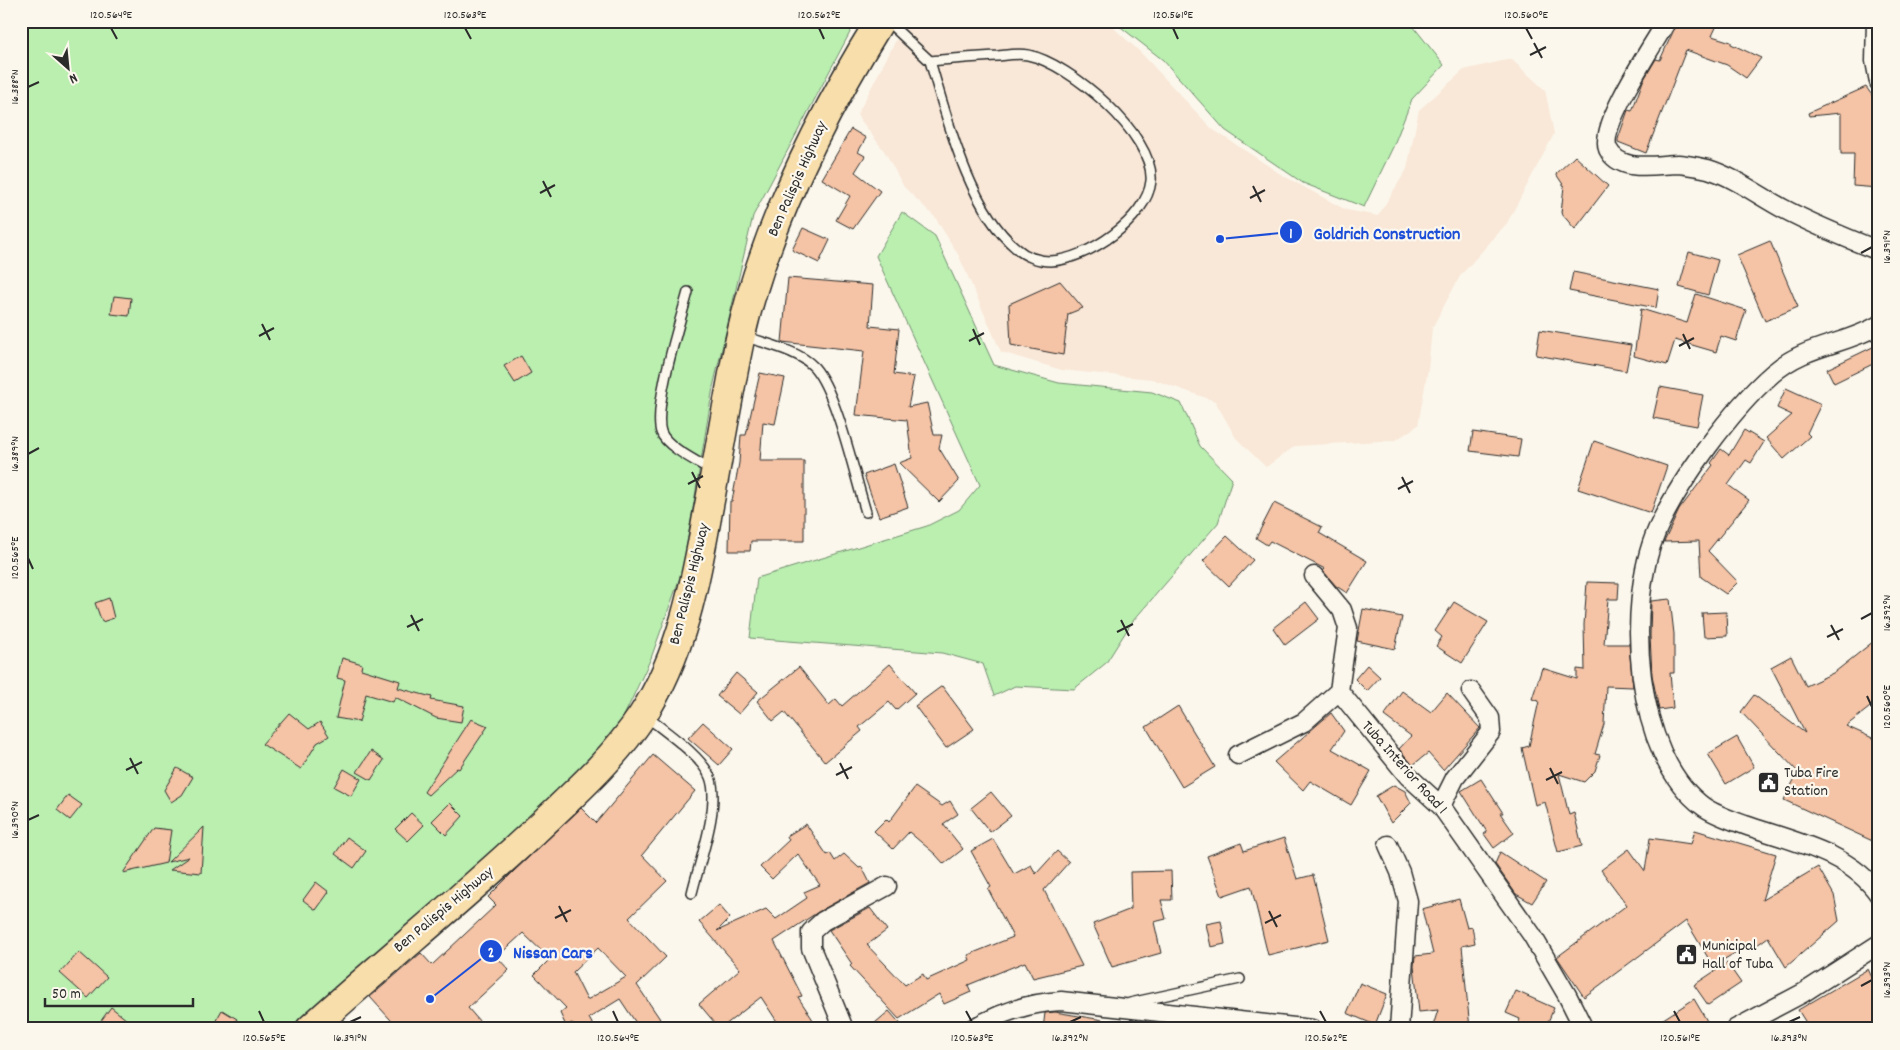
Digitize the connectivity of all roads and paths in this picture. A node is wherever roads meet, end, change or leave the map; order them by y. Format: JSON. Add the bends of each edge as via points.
{"nodes":[{"id":1,"x":880,"y":21,"type":"edge"},
{"id":2,"x":887,"y":21,"type":"edge"},
{"id":3,"x":1667,"y":21,"type":"edge"},
{"id":4,"x":1876,"y":21,"type":"edge"},
{"id":5,"x":930,"y":61,"type":"junction"},
{"id":6,"x":1879,"y":82,"type":"edge"},
{"id":7,"x":1879,"y":251,"type":"edge"},
{"id":8,"x":688,"y":292,"type":"dead end"},
{"id":9,"x":1879,"y":325,"type":"edge"},
{"id":10,"x":741,"y":335,"type":"junction"},
{"id":11,"x":715,"y":473,"type":"junction"},
{"id":12,"x":866,"y":512,"type":"dead end"},
{"id":13,"x":1314,"y":576,"type":"dead end"},
{"id":14,"x":1338,"y":691,"type":"junction"},
{"id":15,"x":1471,"y":691,"type":"dead end"},
{"id":16,"x":643,"y":714,"type":"junction"},
{"id":17,"x":1238,"y":755,"type":"dead end"},
{"id":18,"x":1441,"y":806,"type":"junction"},
{"id":19,"x":1388,"y":845,"type":"dead end"},
{"id":20,"x":887,"y":886,"type":"dead end"},
{"id":21,"x":692,"y":893,"type":"dead end"},
{"id":22,"x":1879,"y":895,"type":"edge"},
{"id":23,"x":1879,"y":944,"type":"edge"},
{"id":24,"x":1240,"y":978,"type":"dead end"},
{"id":25,"x":1113,"y":1007,"type":"junction"},
{"id":26,"x":1191,"y":1022,"type":"edge"},
{"id":27,"x":310,"y":1029,"type":"edge"},
{"id":28,"x":844,"y":1029,"type":"edge"},
{"id":29,"x":972,"y":1029,"type":"edge"},
{"id":30,"x":1312,"y":1029,"type":"edge"},
{"id":31,"x":1399,"y":1029,"type":"edge"},
{"id":32,"x":1584,"y":1029,"type":"edge"},
{"id":33,"x":1735,"y":1029,"type":"edge"}],
"edges":[{"from":1,"to":10,"type":"main road","name":"Ben Palispis Highway","via":[[848,73],[793,183],[772,234]]},
{"from":2,"to":5,"type":"lane"},
{"from":3,"to":7,"type":"street","via":[[1629,84],[1608,127],[1606,138],[1612,155],[1633,165],[1680,164],[1715,171],[1807,221]]},
{"from":4,"to":6,"type":"street","via":[[1874,61]]},
{"from":5,"to":5,"type":"lane","via":[[951,132],[973,187],[997,228],[1016,249],[1032,258],[1051,261],[1105,242],[1129,223],[1144,202],[1151,181],[1149,161],[1139,141],[1091,89],[1068,71],[1026,54]]},
{"from":8,"to":11,"type":"lane","via":[[659,407],[661,433],[673,446]]},
{"from":9,"to":22,"type":"street","via":[[1800,355],[1772,374],[1733,415],[1674,497],[1656,531],[1642,580],[1640,619],[1643,694],[1649,719],[1663,752],[1687,791],[1704,807],[1724,817],[1838,859],[1859,873]]},
{"from":10,"to":11,"type":"main road","name":"Ben Palispis Highway"},
{"from":10,"to":12,"type":"lane","via":[[796,356],[813,367],[837,416]]},
{"from":11,"to":16,"type":"main road","name":"Ben Palispis Highway","via":[[680,634]]},
{"from":13,"to":14,"type":"street","via":[[1342,610],[1348,628]]},
{"from":14,"to":17,"type":"street","via":[[1304,722]]},
{"from":14,"to":18,"type":"street","name":"Tuba Interior Road 1","via":[[1408,776]]},
{"from":15,"to":18,"type":"street","via":[[1490,718],[1491,732],[1455,778]]},
{"from":16,"to":21,"type":"lane","via":[[701,764],[713,789]]},
{"from":16,"to":27,"type":"main road","name":"Ben Palispis Highway","via":[[592,777],[509,855]]},
{"from":18,"to":32,"type":"street","name":"Tuba Interior Road 1","via":[[1532,935]]},
{"from":19,"to":31,"type":"street","via":[[1408,902]]},
{"from":20,"to":28,"type":"street","via":[[823,921],[811,932],[811,948]]},
{"from":23,"to":33,"type":"street","via":[[1803,993]]},
{"from":24,"to":25,"type":"lane"},
{"from":25,"to":26,"type":"street"},
{"from":25,"to":29,"type":"street","via":[[1061,1001],[1036,1002]]},
{"from":26,"to":30,"type":"street"}]}
